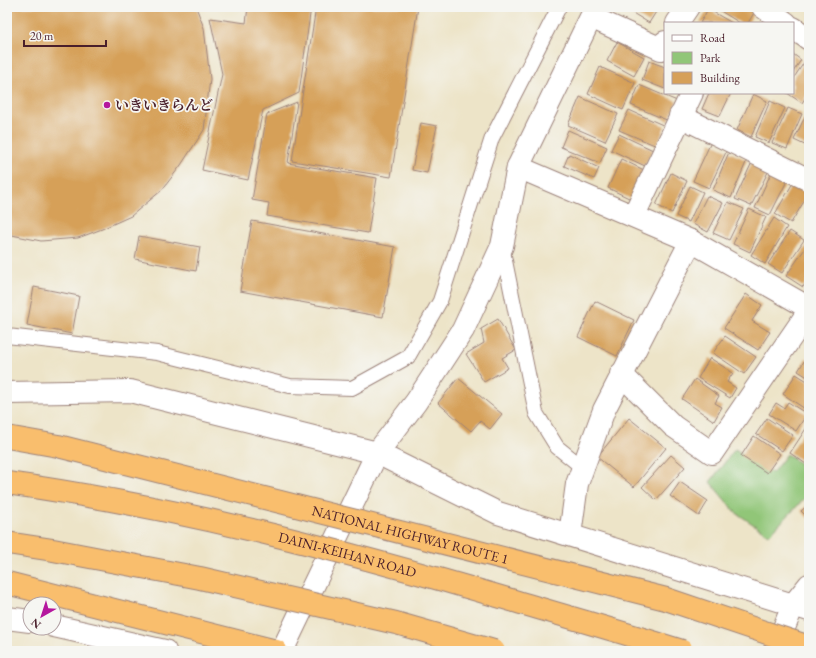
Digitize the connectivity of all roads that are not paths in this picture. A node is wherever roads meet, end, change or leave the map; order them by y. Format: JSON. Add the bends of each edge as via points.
{"nodes":[{"id":1,"x":559,"y":7,"type":"edge"},
{"id":2,"x":688,"y":7,"type":"edge"},
{"id":3,"x":763,"y":7,"type":"edge"},
{"id":4,"x":678,"y":22,"type":"edge"},
{"id":5,"x":785,"y":22,"type":"edge"},
{"id":6,"x":794,"y":29,"type":"edge"},
{"id":7,"x":809,"y":39,"type":"edge"},
{"id":8,"x":664,"y":48,"type":"edge"},
{"id":9,"x":691,"y":94,"type":"edge"},
{"id":10,"x":680,"y":116,"type":"junction"},
{"id":11,"x":518,"y":167,"type":"junction"},
{"id":12,"x":809,"y":180,"type":"edge"},
{"id":13,"x":634,"y":215,"type":"junction"},
{"id":14,"x":691,"y":240,"type":"junction"},
{"id":15,"x":502,"y":246,"type":"junction"},
{"id":16,"x":809,"y":308,"type":"edge"},
{"id":17,"x":809,"y":311,"type":"edge"},
{"id":18,"x":7,"y":336,"type":"edge"},
{"id":19,"x":621,"y":374,"type":"junction"},
{"id":20,"x":7,"y":393,"type":"edge"},
{"id":21,"x":7,"y":437,"type":"edge"},
{"id":22,"x":377,"y":453,"type":"junction"},
{"id":23,"x":582,"y":467,"type":"junction"},
{"id":24,"x":7,"y":483,"type":"edge"},
{"id":25,"x":570,"y":535,"type":"junction"},
{"id":26,"x":7,"y":543,"type":"edge"},
{"id":27,"x":7,"y":583,"type":"edge"},
{"id":28,"x":809,"y":585,"type":"edge"},
{"id":29,"x":801,"y":607,"type":"edge"},
{"id":30,"x":7,"y":618,"type":"edge"},
{"id":31,"x":22,"y":620,"type":"edge"},
{"id":32,"x":62,"y":628,"type":"edge"},
{"id":33,"x":809,"y":647,"type":"edge"},
{"id":34,"x":165,"y":651,"type":"edge"},
{"id":35,"x":276,"y":651,"type":"edge"},
{"id":36,"x":282,"y":651,"type":"edge"},
{"id":37,"x":494,"y":651,"type":"edge"},
{"id":38,"x":682,"y":651,"type":"edge"},
{"id":39,"x":775,"y":651,"type":"edge"}],
"edges":[{"from":1,"to":18,"type":"lane","via":[[492,138],[440,301],[408,357],[352,388],[298,386],[157,353]]},
{"from":2,"to":4,"type":"street"},
{"from":3,"to":5,"type":"street"},
{"from":6,"to":7,"type":"street"},
{"from":8,"to":11,"type":"street","via":[[591,17]]},
{"from":9,"to":10,"type":"street"},
{"from":10,"to":12,"type":"street"},
{"from":10,"to":13,"type":"street"},
{"from":11,"to":13,"type":"street"},
{"from":11,"to":15,"type":"street"},
{"from":13,"to":14,"type":"street"},
{"from":14,"to":16,"type":"street"},
{"from":14,"to":19,"type":"street"},
{"from":15,"to":22,"type":"street","via":[[463,330],[416,402]]},
{"from":15,"to":23,"type":"lane","via":[[536,413],[557,447]]},
{"from":17,"to":19,"type":"street","via":[[712,453],[673,426]]},
{"from":19,"to":23,"type":"street"},
{"from":20,"to":22,"type":"street","via":[[130,391]]},
{"from":21,"to":33,"type":"highway","name":"NATIONAL HIGHWAY ROUTE 1","bridge":true,"via":[[58,446],[666,599]]},
{"from":22,"to":25,"type":"street","via":[[498,513]]},
{"from":22,"to":36,"type":"street"},
{"from":23,"to":25,"type":"street"},
{"from":24,"to":38,"type":"highway","name":"DAINI-KEIHAN ROAD","bridge":true,"via":[[64,491],[211,520],[408,570]]},
{"from":25,"to":29,"type":"street"},
{"from":26,"to":37,"type":"highway","bridge":true,"via":[[200,578],[396,623]]},
{"from":27,"to":35,"type":"highway"},
{"from":28,"to":29,"type":"street"},
{"from":29,"to":39,"type":"street"},
{"from":30,"to":31,"type":"street"},
{"from":32,"to":34,"type":"street"}]}
